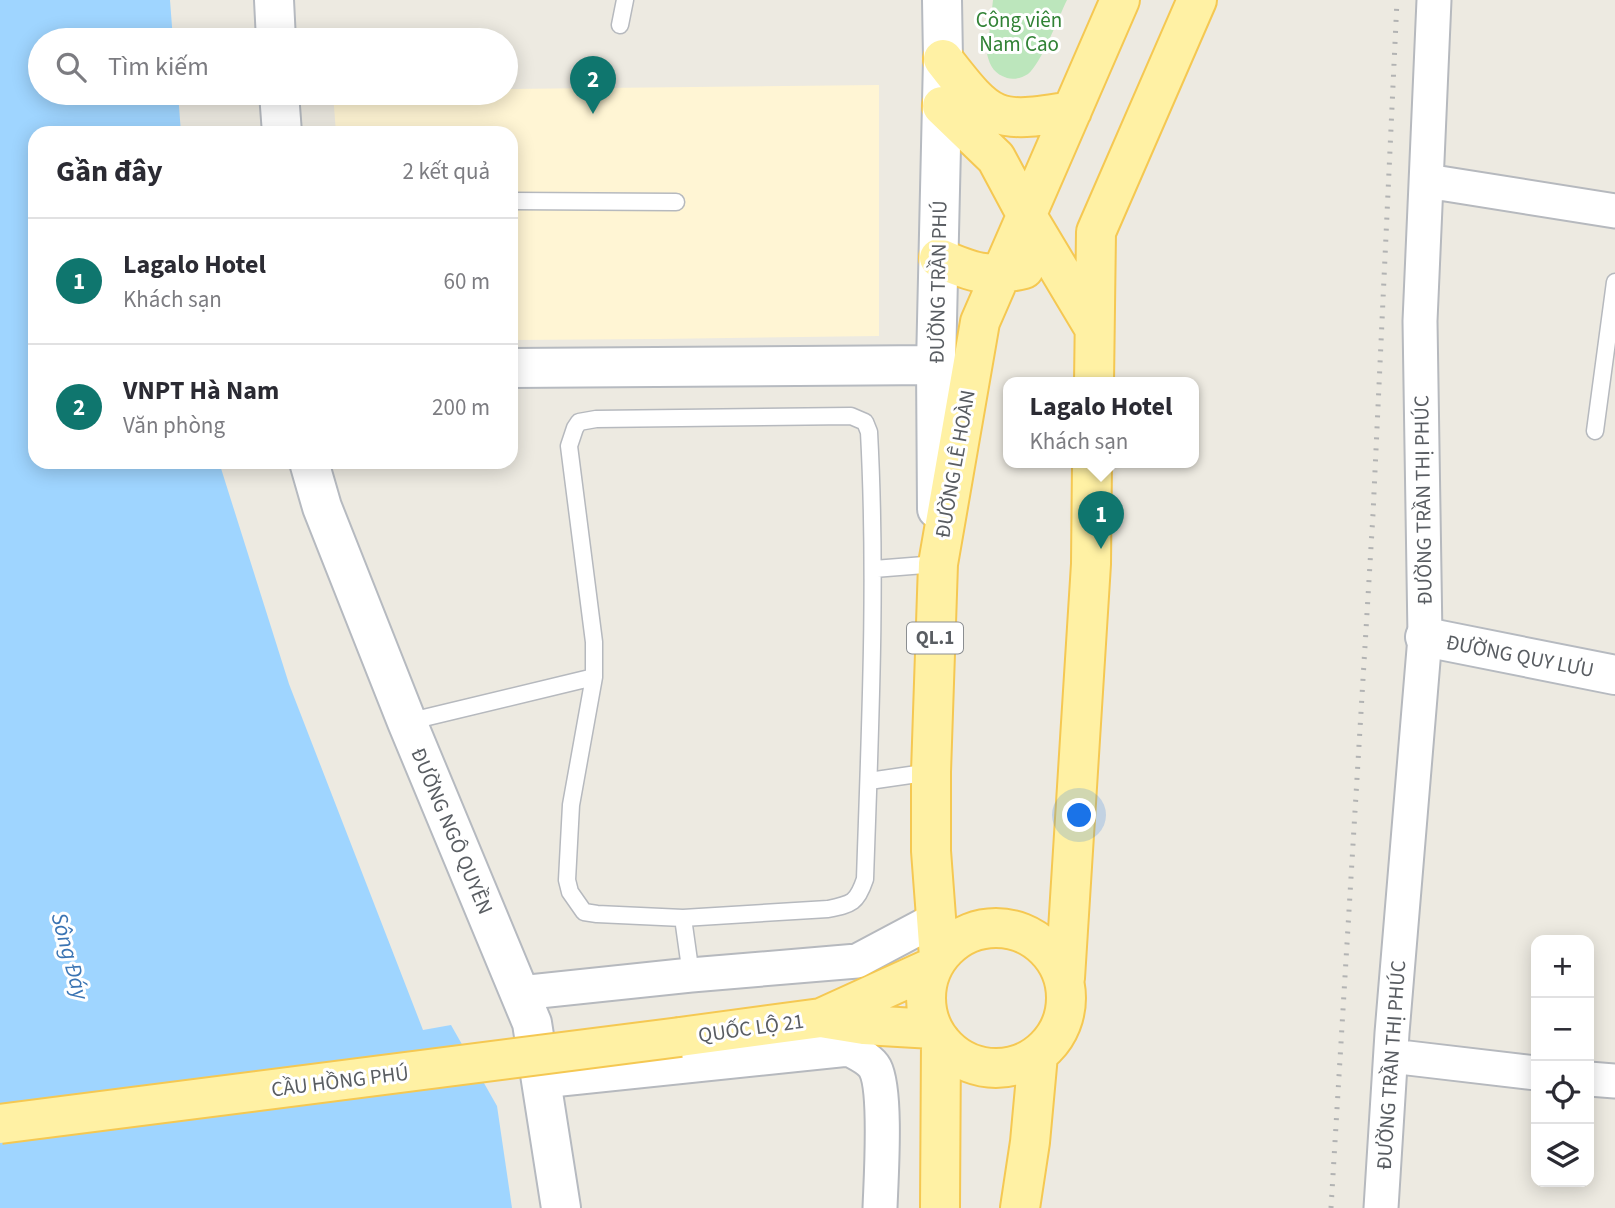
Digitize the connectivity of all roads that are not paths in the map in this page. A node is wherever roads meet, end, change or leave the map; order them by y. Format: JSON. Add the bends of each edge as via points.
{"nodes":[{"id":1,"x":274,"y":0,"type":"edge"},
{"id":2,"x":625,"y":0,"type":"edge"},
{"id":3,"x":942,"y":0,"type":"edge"},
{"id":4,"x":1119,"y":0,"type":"edge"},
{"id":5,"x":1197,"y":0,"type":"edge"},
{"id":6,"x":1434,"y":0,"type":"edge"},
{"id":7,"x":620,"y":25,"type":"dead end"},
{"id":8,"x":275,"y":28,"type":"edge"},
{"id":9,"x":943,"y":59,"type":"junction"},
{"id":10,"x":280,"y":105,"type":"edge"},
{"id":11,"x":942,"y":106,"type":"junction"},
{"id":12,"x":1072,"y":111,"type":"junction"},
{"id":13,"x":281,"y":126,"type":"edge"},
{"id":14,"x":1427,"y":181,"type":"junction"},
{"id":15,"x":518,"y":201,"type":"edge"},
{"id":16,"x":676,"y":202,"type":"dead end"},
{"id":17,"x":1615,"y":211,"type":"edge"},
{"id":18,"x":1027,"y":216,"type":"junction"},
{"id":19,"x":1096,"y":232,"type":"junction"},
{"id":20,"x":939,"y":258,"type":"junction"},
{"id":21,"x":1055,"y":262,"type":"junction"},
{"id":22,"x":999,"y":275,"type":"junction"},
{"id":23,"x":1615,"y":282,"type":"edge"},
{"id":24,"x":1094,"y":328,"type":"junction"},
{"id":25,"x":936,"y":365,"type":"junction"},
{"id":26,"x":518,"y":368,"type":"edge"},
{"id":27,"x":1094,"y":377,"type":"edge"},
{"id":28,"x":1595,"y":431,"type":"dead end"},
{"id":29,"x":1092,"y":468,"type":"edge"},
{"id":30,"x":311,"y":469,"type":"edge"},
{"id":31,"x":938,"y":564,"type":"junction"},
{"id":32,"x":874,"y":569,"type":"junction"},
{"id":33,"x":1426,"y":637,"type":"junction"},
{"id":34,"x":1615,"y":675,"type":"edge"},
{"id":35,"x":594,"y":677,"type":"junction"},
{"id":36,"x":407,"y":722,"type":"junction"},
{"id":37,"x":931,"y":772,"type":"junction"},
{"id":38,"x":869,"y":781,"type":"junction"},
{"id":39,"x":683,"y":918,"type":"junction"},
{"id":40,"x":936,"y":919,"type":"junction"},
{"id":41,"x":936,"y":962,"type":"junction"},
{"id":42,"x":691,"y":975,"type":"junction"},
{"id":43,"x":1065,"y":978,"type":"junction"},
{"id":44,"x":520,"y":993,"type":"junction"},
{"id":45,"x":821,"y":1018,"type":"junction"},
{"id":46,"x":937,"y":1035,"type":"junction"},
{"id":47,"x":680,"y":1037,"type":"joint"},
{"id":48,"x":1038,"y":1055,"type":"junction"},
{"id":49,"x":1391,"y":1056,"type":"junction"},
{"id":50,"x":1531,"y":1072,"type":"edge"},
{"id":51,"x":1594,"y":1080,"type":"edge"},
{"id":52,"x":542,"y":1081,"type":"junction"},
{"id":53,"x":1615,"y":1082,"type":"edge"},
{"id":54,"x":0,"y":1124,"type":"edge"},
{"id":55,"x":561,"y":1208,"type":"edge"},
{"id":56,"x":880,"y":1208,"type":"edge"},
{"id":57,"x":940,"y":1208,"type":"edge"},
{"id":58,"x":1020,"y":1208,"type":"edge"},
{"id":59,"x":1381,"y":1208,"type":"edge"}],
"edges":[{"from":1,"to":8,"type":"street"},
{"from":2,"to":7,"type":"lane"},
{"from":3,"to":9,"type":"street","name":"ĐƯỜNG TRẦN PHÚ"},
{"from":4,"to":12,"type":"main road","name":"ĐƯỜNG LÊ HOÀN","number":"QL.1"},
{"from":5,"to":19,"type":"main road"},
{"from":6,"to":14,"type":"street","name":"ĐƯỜNG TRẦN THỊ PHÚC"},
{"from":9,"to":11,"type":"street","name":"ĐƯỜNG TRẦN PHÚ"},
{"from":9,"to":12,"type":"main road","via":[[974,99],[999,116],[1020,119]]},
{"from":10,"to":13,"type":"street"},
{"from":11,"to":18,"type":"main road","via":[[996,158]]},
{"from":11,"to":20,"type":"street","name":"ĐƯỜNG TRẦN PHÚ"},
{"from":12,"to":18,"type":"main road","name":"ĐƯỜNG LÊ HOÀN","number":"QL.1"},
{"from":14,"to":17,"type":"street"},
{"from":14,"to":33,"type":"street","name":"ĐƯỜNG TRẦN THỊ PHÚC","via":[[1420,321]]},
{"from":15,"to":16,"type":"lane"},
{"from":18,"to":21,"type":"main road"},
{"from":18,"to":22,"type":"main road","name":"ĐƯỜNG LÊ HOÀN","number":"QL.1"},
{"from":19,"to":21,"type":"main road"},
{"from":19,"to":24,"type":"main road"},
{"from":20,"to":22,"type":"main road","via":[[964,269]]},
{"from":20,"to":25,"type":"street","name":"ĐƯỜNG TRẦN PHÚ"},
{"from":21,"to":22,"type":"main road"},
{"from":21,"to":24,"type":"main road"},
{"from":22,"to":31,"type":"main road","name":"ĐƯỜNG LÊ HOÀN","number":"QL.1","via":[[980,322]]},
{"from":23,"to":28,"type":"lane"},
{"from":24,"to":27,"type":"main road"},
{"from":25,"to":26,"type":"street"},
{"from":25,"to":31,"type":"street","name":"ĐƯỜNG TRẦN PHÚ"},
{"from":29,"to":43,"type":"main road","via":[[1091,564]]},
{"from":30,"to":36,"type":"street","name":"ĐƯỜNG NGÔ QUYỀN"},
{"from":31,"to":32,"type":"lane"},
{"from":31,"to":37,"type":"main road","name":"ĐƯỜNG LÊ HOÀN","number":"QL.1"},
{"from":32,"to":35,"type":"lane","via":[[865,422],[851,416],[579,422],[569,446],[594,642]]},
{"from":32,"to":38,"type":"lane"},
{"from":33,"to":34,"type":"street","name":"ĐƯỜNG QUY LƯU"},
{"from":33,"to":49,"type":"street","name":"ĐƯỜNG TRẦN THỊ PHÚC"},
{"from":35,"to":36,"type":"lane"},
{"from":35,"to":39,"type":"lane","via":[[571,805],[570,892],[584,912]]},
{"from":36,"to":44,"type":"street","name":"ĐƯỜNG NGÔ QUYỀN"},
{"from":37,"to":38,"type":"lane"},
{"from":37,"to":40,"type":"main road","name":"ĐƯỜNG LÊ HOÀN","number":"QL.1"},
{"from":38,"to":39,"type":"lane","via":[[865,879],[859,896],[849,904]]},
{"from":39,"to":42,"type":"lane"},
{"from":40,"to":41,"type":"main road","name":"ĐƯỜNG LÊ HOÀN","number":"QL.1"},
{"from":40,"to":42,"type":"street","via":[[857,961]]},
{"from":41,"to":43,"type":"main road","via":[[955,941],[997,927],[1019,931],[1039,942],[1055,958]]},
{"from":41,"to":45,"type":"main road","name":"QUỐC LỘ 21"},
{"from":41,"to":46,"type":"main road","via":[[928,980],[926,1005]]},
{"from":42,"to":44,"type":"street"},
{"from":43,"to":48,"type":"main road","via":[[1063,1021]]},
{"from":44,"to":52,"type":"street","name":"ĐƯỜNG NGÔ QUYỀN","via":[[532,1023]]},
{"from":45,"to":46,"type":"main road","name":"QUỐC LỘ 21"},
{"from":45,"to":47,"type":"main road","name":"QUỐC LỘ 21"},
{"from":46,"to":48,"type":"main road","via":[[957,1056],[976,1065],[1019,1065]]},
{"from":46,"to":57,"type":"main road"},
{"from":47,"to":54,"type":"main road","name":"CẦU HỒNG PHÚ","bridge":true},
{"from":48,"to":58,"type":"main road"},
{"from":49,"to":50,"type":"street"},
{"from":49,"to":59,"type":"street","name":"ĐƯỜNG TRẦN THỊ PHÚC"},
{"from":51,"to":53,"type":"street"},
{"from":52,"to":55,"type":"street","name":"ĐƯỜNG NGÔ QUYỀN"},
{"from":52,"to":56,"type":"street","via":[[849,1049],[874,1065],[878,1077]]}]}
